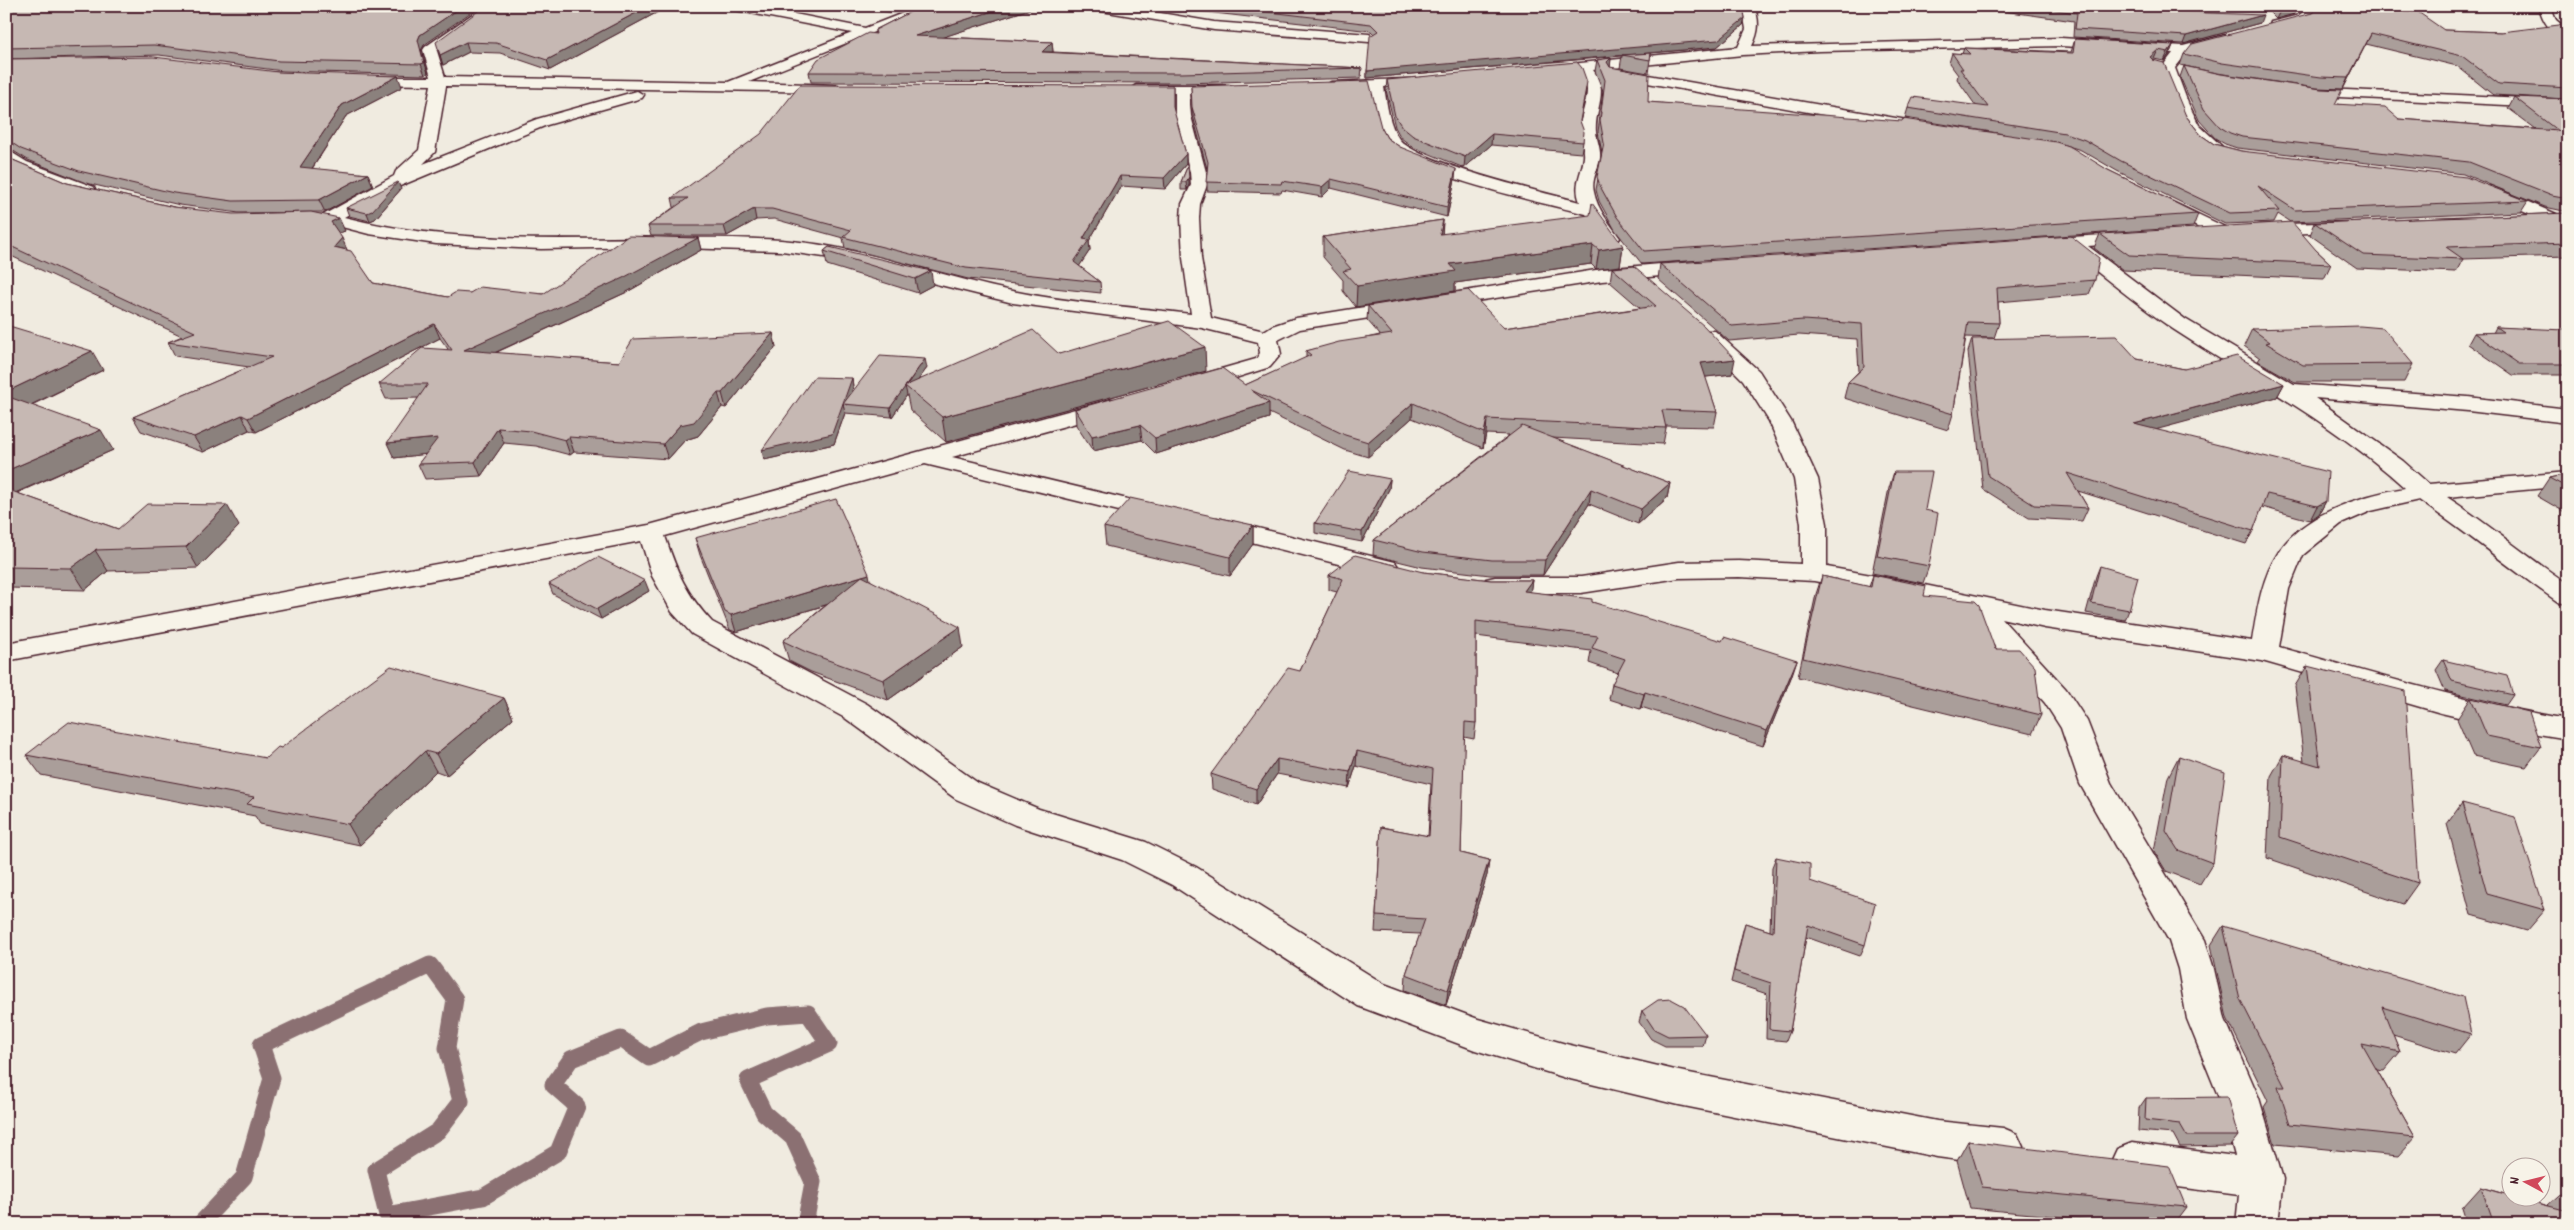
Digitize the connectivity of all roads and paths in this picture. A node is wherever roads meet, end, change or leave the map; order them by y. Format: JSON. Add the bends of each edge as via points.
{"nodes":[{"id":1,"x":492,"y":6,"type":"edge"},
{"id":2,"x":735,"y":6,"type":"edge"},
{"id":3,"x":933,"y":6,"type":"edge"},
{"id":4,"x":1096,"y":6,"type":"edge"},
{"id":5,"x":1187,"y":6,"type":"edge"},
{"id":6,"x":1748,"y":6,"type":"edge"},
{"id":7,"x":2321,"y":6,"type":"edge"},
{"id":8,"x":2545,"y":6,"type":"edge"},
{"id":9,"x":1172,"y":19,"type":"junction"},
{"id":10,"x":2264,"y":23,"type":"edge"},
{"id":11,"x":866,"y":32,"type":"junction"},
{"id":12,"x":2239,"y":35,"type":"edge"},
{"id":13,"x":2568,"y":36,"type":"edge"},
{"id":14,"x":1369,"y":38,"type":"edge"},
{"id":15,"x":2115,"y":45,"type":"junction"},
{"id":16,"x":2183,"y":50,"type":"junction"},
{"id":17,"x":1743,"y":51,"type":"junction"},
{"id":18,"x":2140,"y":61,"type":"edge"},
{"id":19,"x":1584,"y":69,"type":"junction"},
{"id":20,"x":1533,"y":71,"type":"edge"},
{"id":21,"x":352,"y":80,"type":"edge"},
{"id":22,"x":1441,"y":80,"type":"edge"},
{"id":23,"x":439,"y":82,"type":"junction"},
{"id":24,"x":1376,"y":84,"type":"junction"},
{"id":25,"x":686,"y":86,"type":"junction"},
{"id":26,"x":1314,"y":87,"type":"edge"},
{"id":27,"x":720,"y":88,"type":"junction"},
{"id":28,"x":845,"y":88,"type":"edge"},
{"id":29,"x":1123,"y":89,"type":"edge"},
{"id":30,"x":1182,"y":89,"type":"junction"},
{"id":31,"x":1238,"y":89,"type":"edge"},
{"id":32,"x":2290,"y":90,"type":"edge"},
{"id":33,"x":2568,"y":104,"type":"edge"},
{"id":34,"x":1922,"y":127,"type":"edge"},
{"id":35,"x":6,"y":154,"type":"edge"},
{"id":36,"x":2237,"y":155,"type":"edge"},
{"id":37,"x":394,"y":182,"type":"junction"},
{"id":38,"x":2476,"y":185,"type":"edge"},
{"id":39,"x":108,"y":195,"type":"edge"},
{"id":40,"x":2147,"y":195,"type":"edge"},
{"id":41,"x":1592,"y":210,"type":"junction"},
{"id":42,"x":328,"y":219,"type":"junction"},
{"id":43,"x":284,"y":220,"type":"edge"},
{"id":44,"x":2506,"y":220,"type":"edge"},
{"id":45,"x":2563,"y":221,"type":"edge"},
{"id":46,"x":2370,"y":226,"type":"edge"},
{"id":47,"x":2221,"y":232,"type":"junction"},
{"id":48,"x":2184,"y":234,"type":"edge"},
{"id":49,"x":2155,"y":236,"type":"edge"},
{"id":50,"x":2071,"y":242,"type":"junction"},
{"id":51,"x":2021,"y":245,"type":"edge"},
{"id":52,"x":1628,"y":261,"type":"junction"},
{"id":53,"x":1715,"y":266,"type":"edge"},
{"id":54,"x":1657,"y":290,"type":"edge"},
{"id":55,"x":1692,"y":319,"type":"edge"},
{"id":56,"x":1202,"y":322,"type":"junction"},
{"id":57,"x":1267,"y":338,"type":"junction"},
{"id":58,"x":1173,"y":389,"type":"edge"},
{"id":59,"x":2289,"y":390,"type":"junction"},
{"id":60,"x":1135,"y":400,"type":"edge"},
{"id":61,"x":2568,"y":416,"type":"edge"},
{"id":62,"x":925,"y":458,"type":"junction"},
{"id":63,"x":2568,"y":479,"type":"edge"},
{"id":64,"x":2424,"y":492,"type":"junction"},
{"id":65,"x":651,"y":532,"type":"junction"},
{"id":66,"x":1814,"y":573,"type":"junction"},
{"id":67,"x":1412,"y":575,"type":"edge"},
{"id":68,"x":1470,"y":582,"type":"edge"},
{"id":69,"x":2568,"y":596,"type":"edge"},
{"id":70,"x":1972,"y":604,"type":"junction"},
{"id":71,"x":6,"y":652,"type":"edge"},
{"id":72,"x":2264,"y":652,"type":"junction"},
{"id":73,"x":2568,"y":729,"type":"edge"},
{"id":74,"x":2032,"y":1150,"type":"edge"},
{"id":75,"x":2099,"y":1158,"type":"edge"},
{"id":76,"x":2262,"y":1179,"type":"junction"},
{"id":77,"x":2257,"y":1224,"type":"edge"}],
"edges":[{"from":1,"to":23,"type":"street","via":[[430,50]]},
{"from":2,"to":11,"type":"street"},
{"from":3,"to":11,"type":"street"},
{"from":4,"to":9,"type":"street"},
{"from":5,"to":9,"type":"street"},
{"from":6,"to":17,"type":"street","via":[[1753,18],[1751,36]]},
{"from":7,"to":10,"type":"street","via":[[2303,18]]},
{"from":8,"to":13,"type":"street","via":[[2553,26]]},
{"from":9,"to":14,"type":"street","via":[[1256,30]]},
{"from":11,"to":27,"type":"street"},
{"from":12,"to":16,"type":"street"},
{"from":15,"to":16,"type":"street"},
{"from":15,"to":17,"type":"street","via":[[2061,42]]},
{"from":15,"to":18,"type":"street","via":[[2122,54]]},
{"from":16,"to":36,"type":"street","via":[[2168,68],[2174,90],[2202,138],[2218,151]]},
{"from":17,"to":19,"type":"street"},
{"from":19,"to":20,"type":"street"},
{"from":19,"to":34,"type":"street"},
{"from":19,"to":41,"type":"street","via":[[1593,79],[1596,94],[1588,132],[1592,139],[1592,158],[1586,170],[1585,190]]},
{"from":21,"to":23,"type":"street"},
{"from":22,"to":24,"type":"street"},
{"from":23,"to":25,"type":"street"},
{"from":23,"to":37,"type":"street","via":[[427,152]]},
{"from":24,"to":26,"type":"street"},
{"from":24,"to":41,"type":"street","via":[[1384,118],[1395,144],[1411,154],[1503,187]]},
{"from":25,"to":27,"type":"street"},
{"from":25,"to":37,"type":"street","via":[[620,98],[542,122]]},
{"from":27,"to":28,"type":"street"},
{"from":29,"to":30,"type":"street"},
{"from":30,"to":31,"type":"street"},
{"from":30,"to":56,"type":"street","via":[[1183,116],[1198,172],[1199,186],[1191,204],[1190,218],[1192,258]]},
{"from":32,"to":33,"type":"street"},
{"from":35,"to":39,"type":"street","via":[[22,165],[80,189]]},
{"from":37,"to":42,"type":"street"},
{"from":38,"to":45,"type":"street"},
{"from":40,"to":47,"type":"street"},
{"from":41,"to":52,"type":"street"},
{"from":42,"to":43,"type":"street"},
{"from":42,"to":56,"type":"street","via":[[369,230],[436,239],[541,244],[649,242],[782,246],[831,252],[1014,297]]},
{"from":44,"to":45,"type":"street"},
{"from":46,"to":47,"type":"street"},
{"from":47,"to":48,"type":"street"},
{"from":49,"to":50,"type":"street"},
{"from":50,"to":51,"type":"street"},
{"from":50,"to":59,"type":"street","via":[[2178,323]]},
{"from":52,"to":53,"type":"street"},
{"from":52,"to":54,"type":"street"},
{"from":52,"to":57,"type":"street","via":[[1602,275],[1296,324]]},
{"from":55,"to":66,"type":"street","via":[[1751,376],[1780,421],[1806,479],[1814,524]]},
{"from":56,"to":57,"type":"street"},
{"from":57,"to":58,"type":"street","via":[[1271,354],[1263,363]]},
{"from":59,"to":61,"type":"street","via":[[2468,404]]},
{"from":59,"to":64,"type":"street","via":[[2396,466]]},
{"from":60,"to":62,"type":"street"},
{"from":62,"to":65,"type":"street"},
{"from":62,"to":67,"type":"street"},
{"from":63,"to":64,"type":"street"},
{"from":64,"to":69,"type":"street"},
{"from":64,"to":72,"type":"street","via":[[2376,501],[2341,514],[2316,529],[2291,552],[2278,580]]},
{"from":65,"to":71,"type":"street"},
{"from":65,"to":74,"type":"street","via":[[665,576],[682,606],[702,628],[856,711],[967,791],[1026,818],[1134,851],[1167,868],[1371,995],[1475,1034],[1679,1088],[1937,1139]]},
{"from":66,"to":68,"type":"street","via":[[1679,570],[1581,585]]},
{"from":66,"to":70,"type":"street"},
{"from":70,"to":72,"type":"street","via":[[2074,624]]},
{"from":70,"to":76,"type":"street","via":[[2056,696],[2076,728],[2096,784],[2187,940],[2206,1019],[2239,1098]]},
{"from":72,"to":73,"type":"street","via":[[2441,703]]},
{"from":75,"to":76,"type":"street"},
{"from":76,"to":77,"type":"street"}]}
